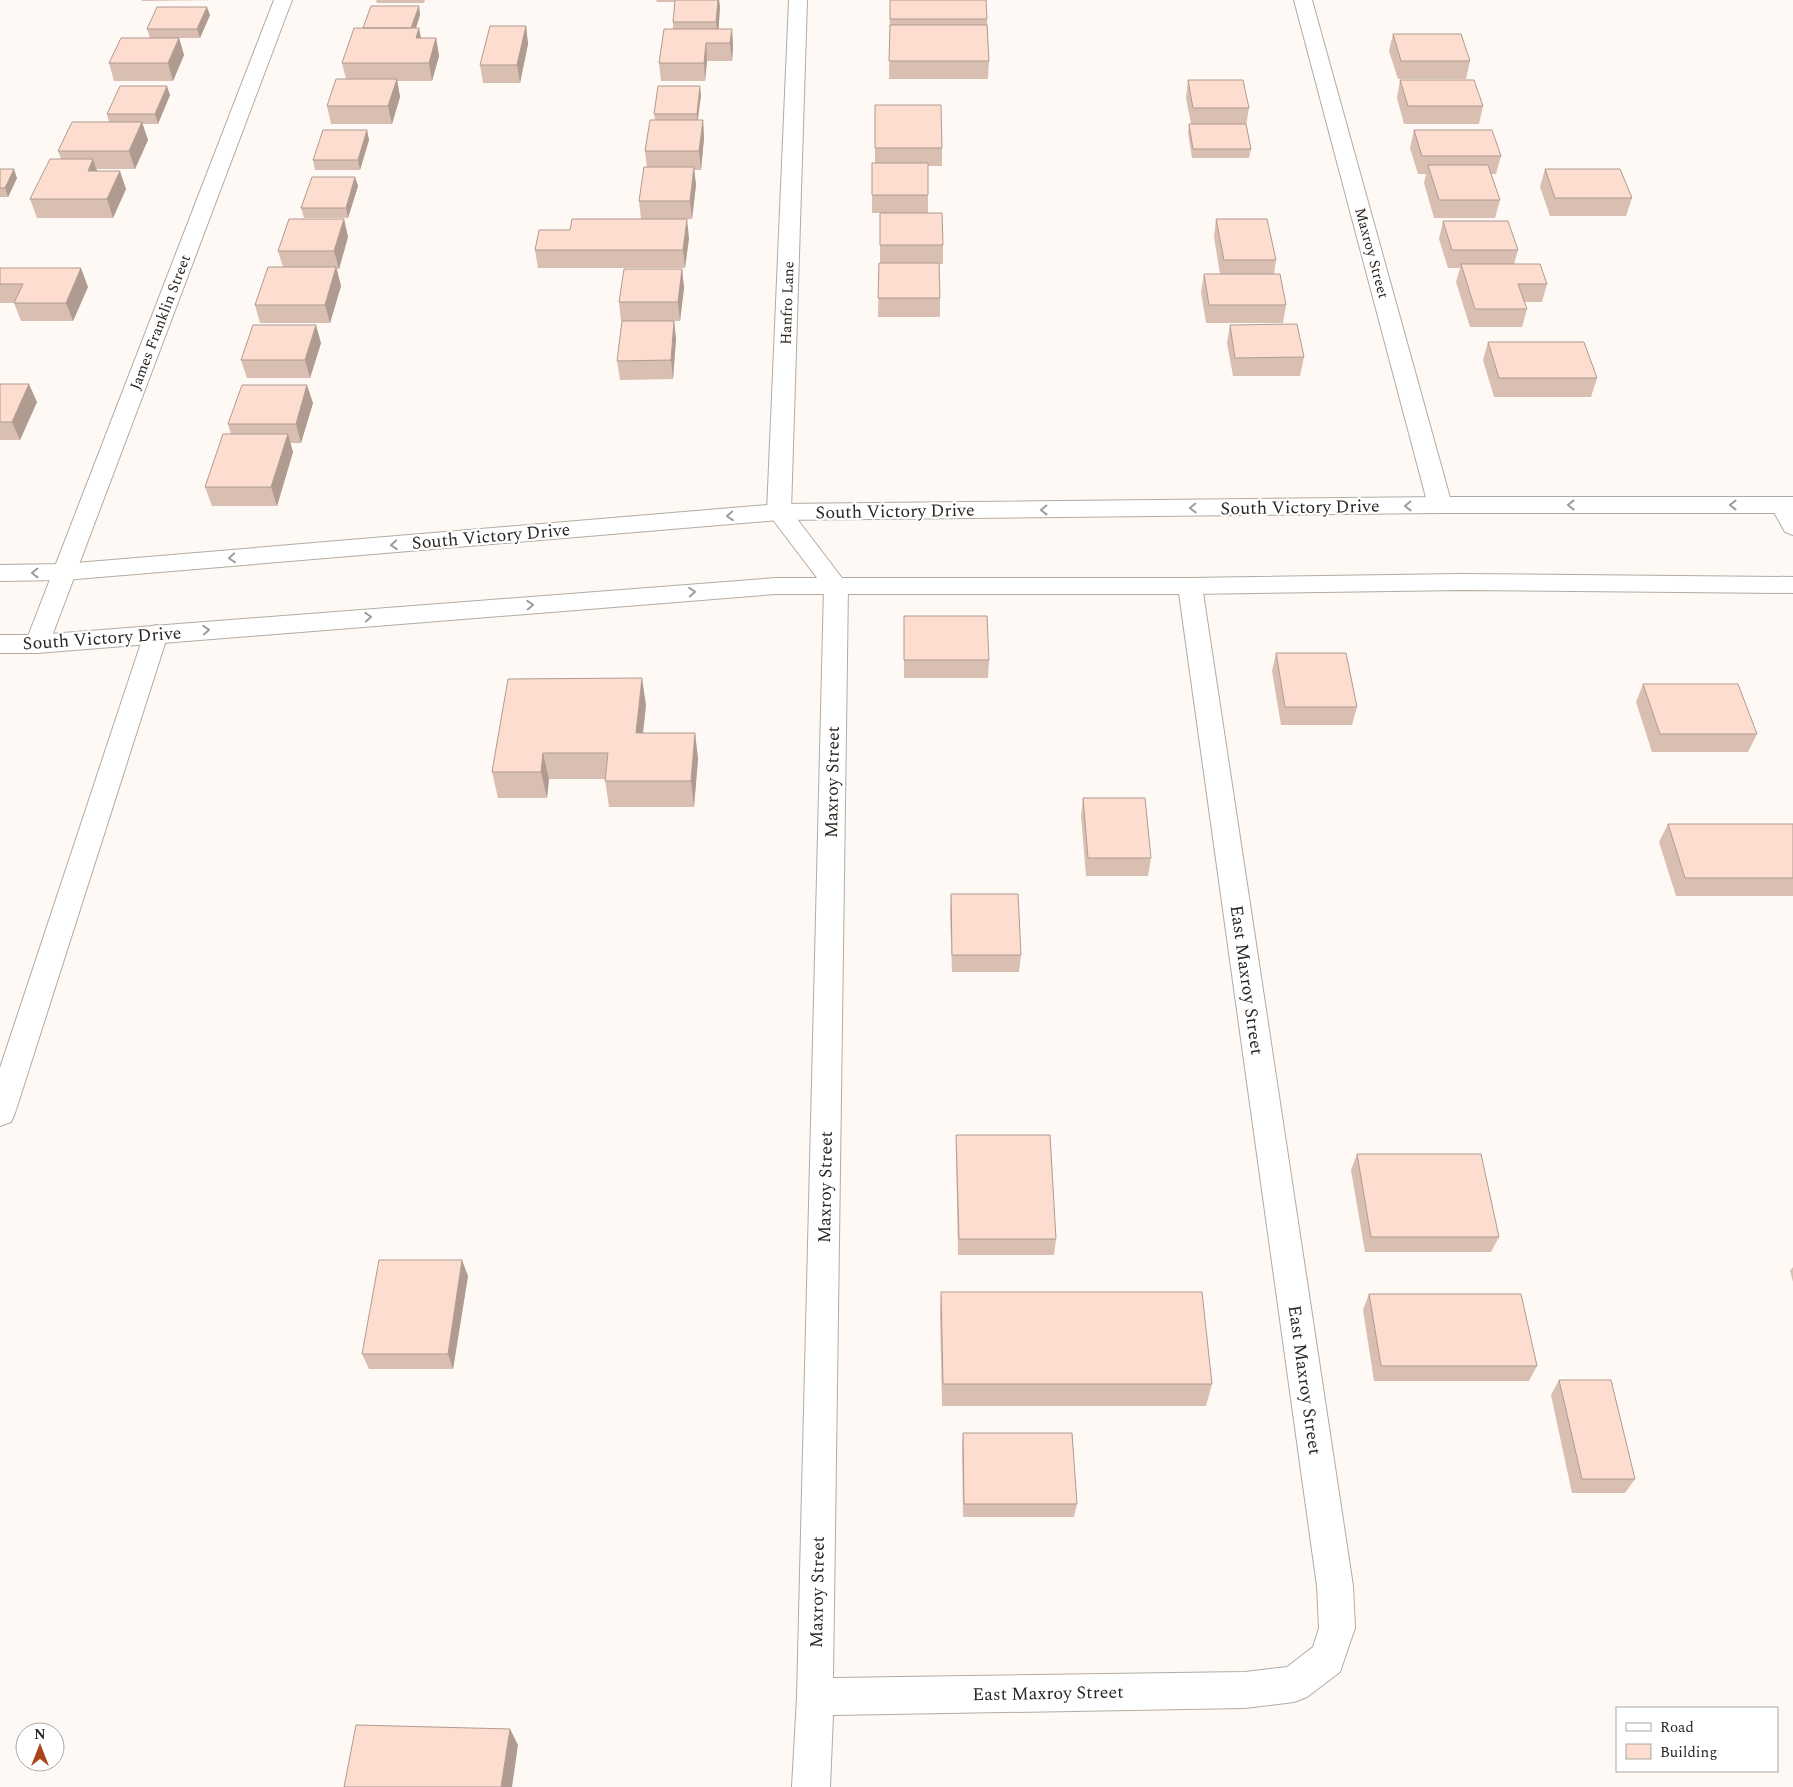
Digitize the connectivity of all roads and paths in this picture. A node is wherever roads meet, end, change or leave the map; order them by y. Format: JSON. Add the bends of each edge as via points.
{"nodes":[{"id":1,"x":283,"y":0,"type":"edge"},
{"id":2,"x":798,"y":0,"type":"edge"},
{"id":3,"x":1304,"y":0,"type":"edge"},
{"id":4,"x":1440,"y":505,"type":"junction"},
{"id":5,"x":1788,"y":505,"type":"edge"},
{"id":6,"x":779,"y":512,"type":"junction"},
{"id":7,"x":1793,"y":527,"type":"edge"},
{"id":8,"x":64,"y":572,"type":"junction"},
{"id":9,"x":0,"y":573,"type":"edge"},
{"id":10,"x":1793,"y":585,"type":"edge"},
{"id":11,"x":836,"y":586,"type":"junction"},
{"id":12,"x":1190,"y":586,"type":"junction"},
{"id":13,"x":156,"y":634,"type":"junction"},
{"id":14,"x":0,"y":644,"type":"edge"},
{"id":15,"x":37,"y":644,"type":"junction"},
{"id":16,"x":0,"y":1113,"type":"edge"},
{"id":17,"x":815,"y":1697,"type":"junction"},
{"id":18,"x":811,"y":1787,"type":"edge"}],
"edges":[{"from":1,"to":8,"type":"street","name":"James Franklin Street"},
{"from":2,"to":6,"type":"street","name":"Hanfro Lane"},
{"from":3,"to":4,"type":"street","name":"Maxroy Street"},
{"from":5,"to":4,"type":"street","name":"South Victory Drive","one_way":true},
{"from":4,"to":6,"type":"street","name":"South Victory Drive","one_way":true},
{"from":5,"to":7,"type":"street"},
{"from":6,"to":8,"type":"street","name":"South Victory Drive","one_way":true},
{"from":6,"to":11,"type":"street"},
{"from":8,"to":9,"type":"street","name":"South Victory Drive","one_way":true},
{"from":8,"to":15,"type":"street","name":"James Franklin Street"},
{"from":10,"to":12,"type":"street","name":"South Victory Drive","via":[[1461,582]]},
{"from":11,"to":12,"type":"street","name":"South Victory Drive"},
{"from":13,"to":11,"type":"street","name":"South Victory Drive","one_way":true,"via":[[776,586]]},
{"from":11,"to":17,"type":"street","name":"Maxroy Street"},
{"from":12,"to":17,"type":"street","name":"East Maxroy Street","via":[[1333,1566],[1337,1628],[1327,1659],[1294,1684],[1245,1690]]},
{"from":13,"to":15,"type":"street","name":"South Victory Drive"},
{"from":13,"to":16,"type":"street"},
{"from":14,"to":15,"type":"street","name":"South Victory Drive"},
{"from":17,"to":18,"type":"street","name":"Maxroy Street"}]}
